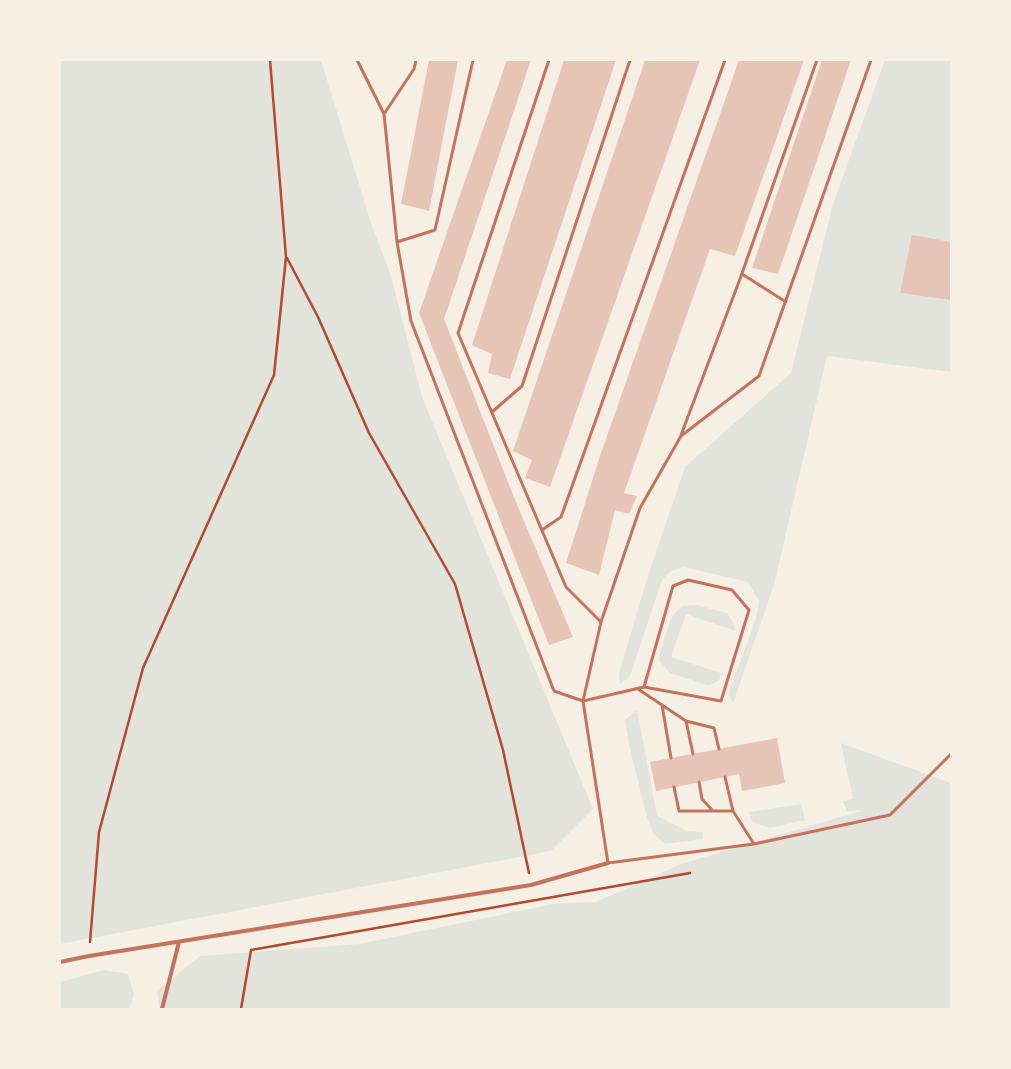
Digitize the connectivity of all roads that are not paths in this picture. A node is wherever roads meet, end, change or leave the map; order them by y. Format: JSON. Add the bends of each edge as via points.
{"nodes":[{"id":1,"x":357,"y":60,"type":"edge"},
{"id":2,"x":416,"y":60,"type":"edge"},
{"id":3,"x":473,"y":60,"type":"edge"},
{"id":4,"x":549,"y":60,"type":"edge"},
{"id":5,"x":630,"y":60,"type":"edge"},
{"id":6,"x":725,"y":60,"type":"edge"},
{"id":7,"x":817,"y":60,"type":"edge"},
{"id":8,"x":871,"y":60,"type":"edge"},
{"id":9,"x":384,"y":114,"type":"junction"},
{"id":10,"x":397,"y":242,"type":"junction"},
{"id":11,"x":742,"y":274,"type":"junction"},
{"id":12,"x":786,"y":302,"type":"junction"},
{"id":13,"x":492,"y":412,"type":"junction"},
{"id":14,"x":680,"y":436,"type":"junction"},
{"id":15,"x":542,"y":530,"type":"junction"},
{"id":16,"x":601,"y":622,"type":"junction"},
{"id":17,"x":644,"y":687,"type":"junction"},
{"id":18,"x":638,"y":689,"type":"junction"},
{"id":19,"x":583,"y":701,"type":"junction"},
{"id":20,"x":662,"y":705,"type":"junction"},
{"id":21,"x":686,"y":721,"type":"junction"},
{"id":22,"x":719,"y":749,"type":"dead end"},
{"id":23,"x":692,"y":754,"type":"dead end"},
{"id":24,"x":951,"y":754,"type":"edge"},
{"id":25,"x":671,"y":758,"type":"dead end"},
{"id":26,"x":725,"y":777,"type":"dead end"},
{"id":27,"x":699,"y":782,"type":"dead end"},
{"id":28,"x":674,"y":787,"type":"dead end"},
{"id":29,"x":713,"y":811,"type":"junction"},
{"id":30,"x":733,"y":811,"type":"junction"},
{"id":31,"x":754,"y":844,"type":"junction"},
{"id":32,"x":608,"y":863,"type":"junction"},
{"id":33,"x":179,"y":942,"type":"junction"},
{"id":34,"x":60,"y":962,"type":"edge"},
{"id":35,"x":162,"y":1009,"type":"edge"}],
"edges":[{"from":1,"to":9,"type":"lane"},
{"from":2,"to":9,"type":"lane","via":[[414,69]]},
{"from":3,"to":10,"type":"lane","via":[[435,230]]},
{"from":4,"to":13,"type":"lane","via":[[458,333]]},
{"from":5,"to":13,"type":"lane","via":[[522,386]]},
{"from":6,"to":15,"type":"lane","via":[[561,517]]},
{"from":7,"to":11,"type":"lane"},
{"from":8,"to":12,"type":"lane"},
{"from":9,"to":10,"type":"lane"},
{"from":10,"to":19,"type":"lane","via":[[411,321],[554,691]]},
{"from":11,"to":12,"type":"lane"},
{"from":11,"to":14,"type":"lane"},
{"from":12,"to":14,"type":"lane","via":[[759,376]]},
{"from":13,"to":15,"type":"lane"},
{"from":14,"to":16,"type":"lane","via":[[640,508]]},
{"from":15,"to":16,"type":"lane","via":[[566,587]]},
{"from":16,"to":19,"type":"lane"},
{"from":17,"to":17,"type":"lane","via":[[673,586],[688,580],[732,590],[749,610],[721,700]]},
{"from":17,"to":18,"type":"lane"},
{"from":18,"to":19,"type":"lane"},
{"from":18,"to":20,"type":"lane"},
{"from":19,"to":32,"type":"lane"},
{"from":20,"to":21,"type":"lane"},
{"from":20,"to":25,"type":"lane"},
{"from":21,"to":22,"type":"lane","via":[[714,728]]},
{"from":21,"to":23,"type":"lane"},
{"from":24,"to":31,"type":"lane","via":[[890,816]]},
{"from":26,"to":30,"type":"lane"},
{"from":27,"to":29,"type":"lane","via":[[702,799]]},
{"from":28,"to":29,"type":"lane","via":[[679,811]]},
{"from":29,"to":30,"type":"lane"},
{"from":30,"to":31,"type":"lane"},
{"from":31,"to":32,"type":"lane"},
{"from":32,"to":33,"type":"street","via":[[531,885]]},
{"from":33,"to":34,"type":"street"},
{"from":33,"to":35,"type":"street"}]}
